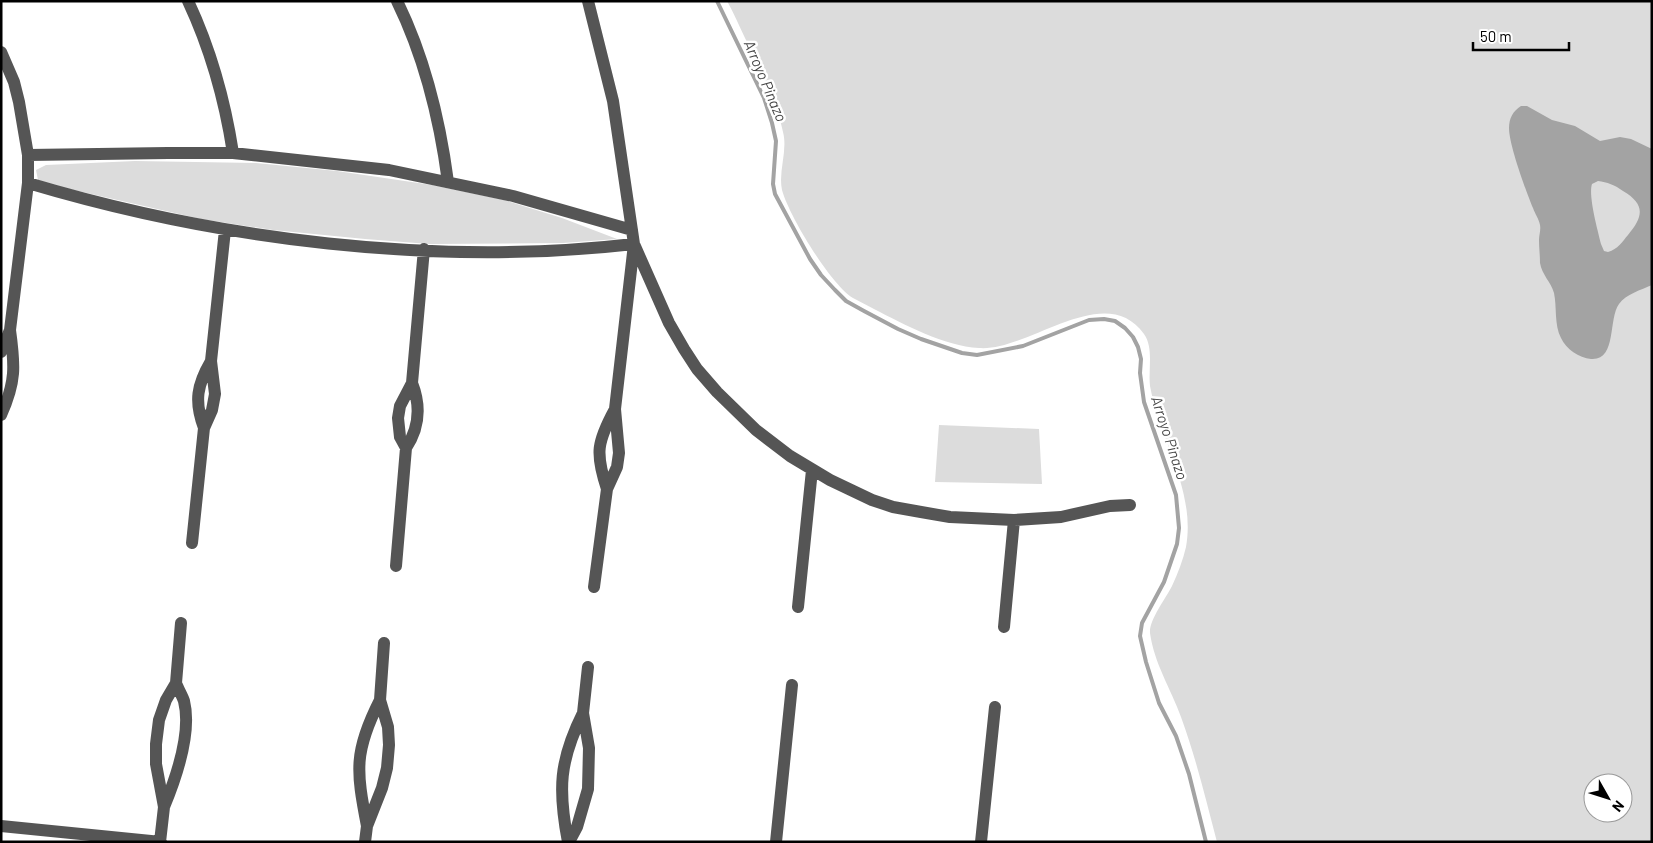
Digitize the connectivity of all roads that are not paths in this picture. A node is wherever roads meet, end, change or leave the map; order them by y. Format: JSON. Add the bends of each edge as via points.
{"nodes":[{"id":1,"x":188,"y":1,"type":"edge"},
{"id":2,"x":397,"y":1,"type":"edge"},
{"id":3,"x":588,"y":1,"type":"edge"},
{"id":4,"x":1,"y":52,"type":"edge"},
{"id":5,"x":233,"y":154,"type":"junction"},
{"id":6,"x":28,"y":155,"type":"junction"},
{"id":7,"x":448,"y":182,"type":"junction"},
{"id":8,"x":28,"y":183,"type":"junction"},
{"id":9,"x":225,"y":230,"type":"junction"},
{"id":10,"x":632,"y":230,"type":"junction"},
{"id":11,"x":634,"y":244,"type":"junction"},
{"id":12,"x":424,"y":250,"type":"junction"},
{"id":13,"x":10,"y":330,"type":"junction"},
{"id":14,"x":1,"y":352,"type":"edge"},
{"id":15,"x":412,"y":383,"type":"junction"},
{"id":16,"x":615,"y":409,"type":"junction"},
{"id":17,"x":1,"y":415,"type":"edge"},
{"id":18,"x":406,"y":448,"type":"junction"},
{"id":19,"x":812,"y":470,"type":"junction"},
{"id":20,"x":607,"y":489,"type":"junction"},
{"id":21,"x":1130,"y":506,"type":"dead end"},
{"id":22,"x":1014,"y":520,"type":"junction"},
{"id":23,"x":192,"y":544,"type":"dead end"},
{"id":24,"x":396,"y":566,"type":"dead end"},
{"id":25,"x":594,"y":587,"type":"dead end"},
{"id":26,"x":798,"y":607,"type":"dead end"},
{"id":27,"x":181,"y":623,"type":"dead end"},
{"id":28,"x":1004,"y":627,"type":"dead end"},
{"id":29,"x":384,"y":644,"type":"dead end"},
{"id":30,"x":588,"y":667,"type":"dead end"},
{"id":31,"x":176,"y":683,"type":"junction"},
{"id":32,"x":792,"y":685,"type":"dead end"},
{"id":33,"x":380,"y":700,"type":"junction"},
{"id":34,"x":995,"y":707,"type":"dead end"},
{"id":35,"x":583,"y":712,"type":"junction"},
{"id":36,"x":164,"y":807,"type":"junction"},
{"id":37,"x":1,"y":826,"type":"edge"},
{"id":38,"x":367,"y":826,"type":"junction"},
{"id":39,"x":160,"y":842,"type":"edge"},
{"id":40,"x":365,"y":842,"type":"edge"},
{"id":41,"x":569,"y":842,"type":"edge"},
{"id":42,"x":776,"y":842,"type":"edge"},
{"id":43,"x":981,"y":842,"type":"edge"}],
"edges":[{"from":1,"to":5,"type":"street","via":[[216,74]]},
{"from":2,"to":7,"type":"street","via":[[435,109]]},
{"from":3,"to":10,"type":"street","via":[[614,110]]},
{"from":4,"to":6,"type":"street","via":[[14,82]]},
{"from":5,"to":6,"type":"street"},
{"from":5,"to":7,"type":"street","via":[[389,170]]},
{"from":6,"to":8,"type":"street"},
{"from":7,"to":10,"type":"street","via":[[553,206]]},
{"from":8,"to":9,"type":"street","via":[[139,213]]},
{"from":8,"to":13,"type":"street"},
{"from":9,"to":12,"type":"street"},
{"from":9,"to":23,"type":"street","via":[[211,361],[198,390],[197,408],[204,428]]},
{"from":10,"to":11,"type":"street"},
{"from":11,"to":12,"type":"street","via":[[580,250]]},
{"from":11,"to":16,"type":"street"},
{"from":11,"to":19,"type":"street","via":[[669,323],[697,369],[756,430]]},
{"from":12,"to":15,"type":"street"},
{"from":13,"to":14,"type":"street"},
{"from":13,"to":17,"type":"street","via":[[14,373]]},
{"from":15,"to":18,"type":"street","via":[[417,397],[418,423]]},
{"from":15,"to":18,"type":"street","via":[[400,406],[398,418],[400,436]]},
{"from":16,"to":20,"type":"street","via":[[619,452],[617,467]]},
{"from":16,"to":20,"type":"street","via":[[599,447],[600,466]]},
{"from":18,"to":24,"type":"street"},
{"from":19,"to":22,"type":"street","via":[[893,507],[950,517]]},
{"from":19,"to":26,"type":"street"},
{"from":20,"to":25,"type":"street"},
{"from":21,"to":22,"type":"street","via":[[1110,506],[1060,517]]},
{"from":22,"to":28,"type":"street"},
{"from":27,"to":31,"type":"street"},
{"from":29,"to":33,"type":"street"},
{"from":30,"to":35,"type":"street"},
{"from":31,"to":36,"type":"street","via":[[159,720],[156,744],[156,764]]},
{"from":31,"to":36,"type":"street","via":[[184,701],[183,748]]},
{"from":32,"to":42,"type":"street"},
{"from":33,"to":38,"type":"street","via":[[388,727],[387,768]]},
{"from":33,"to":38,"type":"street","via":[[358,758],[358,778]]},
{"from":34,"to":43,"type":"street"},
{"from":35,"to":41,"type":"street","via":[[589,748],[588,789],[578,827]]},
{"from":35,"to":41,"type":"street","via":[[565,757],[562,780]]},
{"from":36,"to":39,"type":"street"},
{"from":37,"to":39,"type":"street"},
{"from":38,"to":40,"type":"street"}]}
